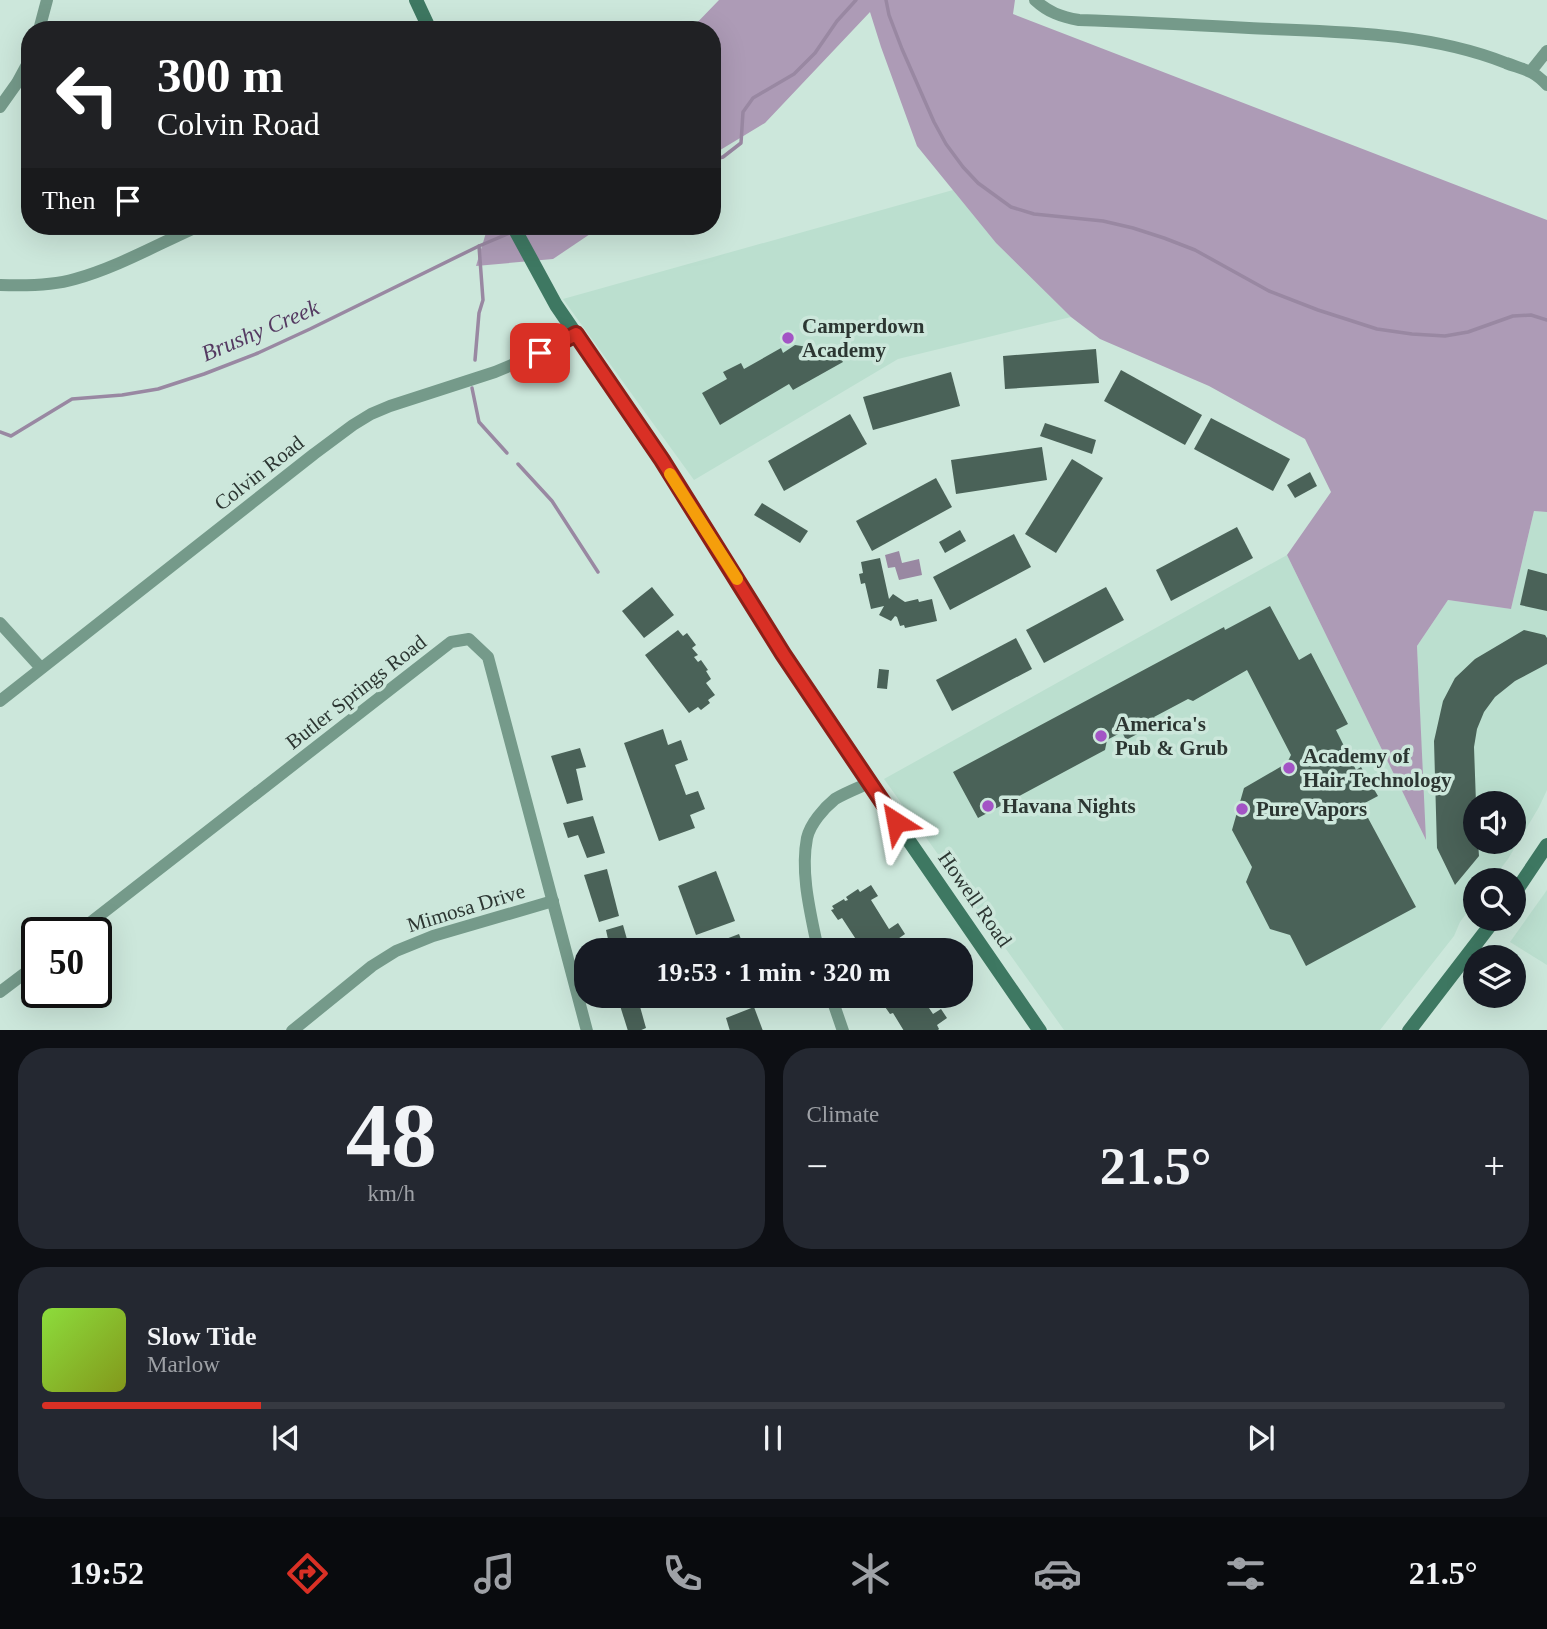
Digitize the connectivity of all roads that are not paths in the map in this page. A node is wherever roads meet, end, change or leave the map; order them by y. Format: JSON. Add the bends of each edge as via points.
{"nodes":[{"id":1,"x":47,"y":0,"type":"edge"},
{"id":2,"x":416,"y":0,"type":"edge"},
{"id":3,"x":1035,"y":0,"type":"edge"},
{"id":4,"x":41,"y":21,"type":"edge"},
{"id":5,"x":425,"y":21,"type":"edge"},
{"id":6,"x":1547,"y":51,"type":"edge"},
{"id":7,"x":1531,"y":71,"type":"junction"},
{"id":8,"x":21,"y":76,"type":"edge"},
{"id":9,"x":1547,"y":85,"type":"edge"},
{"id":10,"x":0,"y":107,"type":"edge"},
{"id":11,"x":179,"y":235,"type":"edge"},
{"id":12,"x":518,"y":235,"type":"edge"},
{"id":13,"x":0,"y":285,"type":"edge"},
{"id":14,"x":576,"y":334,"type":"junction"},
{"id":15,"x":0,"y":624,"type":"edge"},
{"id":16,"x":41,"y":668,"type":"junction"},
{"id":17,"x":0,"y":701,"type":"edge"},
{"id":18,"x":869,"y":783,"type":"junction"},
{"id":19,"x":1547,"y":845,"type":"edge"},
{"id":20,"x":1526,"y":876,"type":"edge"},
{"id":21,"x":553,"y":901,"type":"junction"},
{"id":22,"x":98,"y":917,"type":"edge"},
{"id":23,"x":1486,"y":931,"type":"edge"},
{"id":24,"x":816,"y":938,"type":"edge"},
{"id":25,"x":21,"y":976,"type":"edge"},
{"id":26,"x":0,"y":992,"type":"edge"},
{"id":27,"x":835,"y":1008,"type":"edge"},
{"id":28,"x":293,"y":1030,"type":"edge"},
{"id":29,"x":587,"y":1030,"type":"edge"},
{"id":30,"x":843,"y":1030,"type":"edge"},
{"id":31,"x":1039,"y":1030,"type":"edge"},
{"id":32,"x":1410,"y":1030,"type":"edge"}],
"edges":[{"from":1,"to":4,"type":"street"},
{"from":2,"to":5,"type":"main road"},
{"from":3,"to":7,"type":"street","via":[[1045,9],[1079,20],[1400,37],[1469,51]]},
{"from":6,"to":7,"type":"street"},
{"from":7,"to":9,"type":"street"},
{"from":8,"to":10,"type":"street"},
{"from":11,"to":13,"type":"street","via":[[74,279]]},
{"from":12,"to":14,"type":"main road","name":"Howell Road"},
{"from":14,"to":16,"type":"street","name":"Colvin Road","via":[[495,372],[390,406],[353,425]]},
{"from":14,"to":18,"type":"main road","name":"Howell Road"},
{"from":15,"to":16,"type":"street"},
{"from":16,"to":17,"type":"street","name":"Colvin Road"},
{"from":18,"to":24,"type":"street","via":[[835,800],[810,829],[806,875]]},
{"from":18,"to":31,"type":"main road","name":"Howell Road"},
{"from":19,"to":20,"type":"main road"},
{"from":21,"to":22,"type":"street","name":"Butler Springs Road","via":[[488,657],[469,639],[451,642]]},
{"from":21,"to":28,"type":"street","name":"Mimosa Drive","via":[[396,951]]},
{"from":21,"to":29,"type":"street","name":"Butler Springs Road"},
{"from":23,"to":32,"type":"main road"},
{"from":25,"to":26,"type":"street"},
{"from":27,"to":30,"type":"street"}]}
